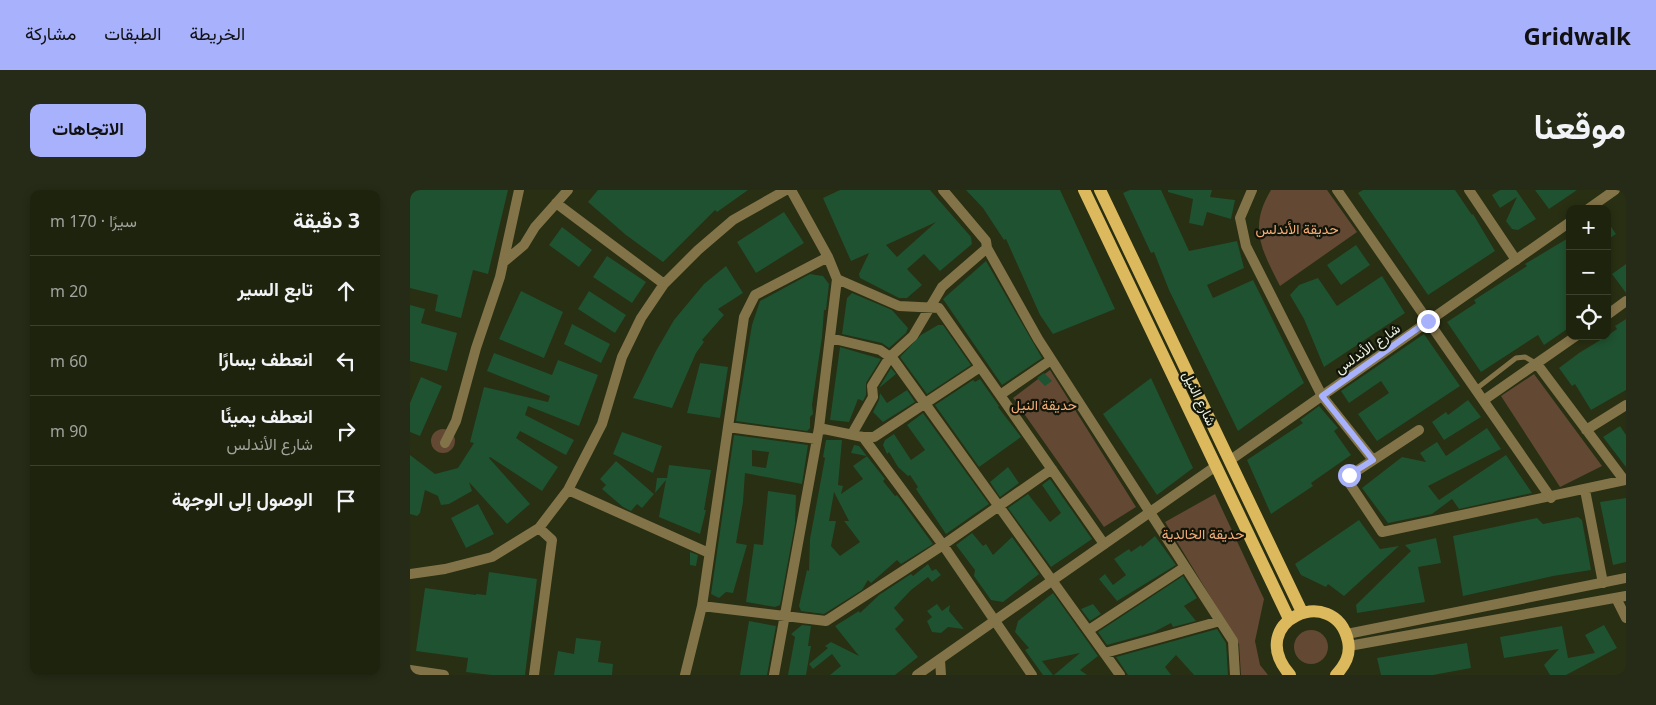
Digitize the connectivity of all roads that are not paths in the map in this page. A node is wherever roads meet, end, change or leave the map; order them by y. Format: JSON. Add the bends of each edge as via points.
{"nodes":[{"id":1,"x":519,"y":190,"type":"edge"},
{"id":2,"x":568,"y":190,"type":"edge"},
{"id":3,"x":786,"y":190,"type":"edge"},
{"id":4,"x":791,"y":190,"type":"edge"},
{"id":5,"x":944,"y":190,"type":"edge"},
{"id":6,"x":1084,"y":190,"type":"edge"},
{"id":7,"x":1100,"y":190,"type":"edge"},
{"id":8,"x":1252,"y":190,"type":"edge"},
{"id":9,"x":1337,"y":190,"type":"edge"},
{"id":10,"x":1469,"y":190,"type":"edge"},
{"id":11,"x":1615,"y":190,"type":"edge"},
{"id":12,"x":556,"y":203,"type":"junction"},
{"id":13,"x":1594,"y":205,"type":"edge"},
{"id":14,"x":1566,"y":225,"type":"edge"},
{"id":15,"x":987,"y":248,"type":"junction"},
{"id":16,"x":828,"y":257,"type":"junction"},
{"id":17,"x":1516,"y":260,"type":"junction"},
{"id":18,"x":505,"y":261,"type":"junction"},
{"id":19,"x":837,"y":279,"type":"junction"},
{"id":20,"x":664,"y":284,"type":"junction"},
{"id":21,"x":1626,"y":302,"type":"edge"},
{"id":22,"x":930,"y":308,"type":"junction"},
{"id":23,"x":1611,"y":311,"type":"edge"},
{"id":24,"x":1428,"y":321,"type":"junction"},
{"id":25,"x":830,"y":338,"type":"junction"},
{"id":26,"x":1570,"y":340,"type":"edge"},
{"id":27,"x":890,"y":357,"type":"junction"},
{"id":28,"x":1051,"y":360,"type":"junction"},
{"id":29,"x":1537,"y":364,"type":"junction"},
{"id":30,"x":980,"y":367,"type":"junction"},
{"id":31,"x":1476,"y":389,"type":"junction"},
{"id":32,"x":1000,"y":395,"type":"junction"},
{"id":33,"x":1322,"y":396,"type":"junction"},
{"id":34,"x":1484,"y":400,"type":"junction"},
{"id":35,"x":925,"y":404,"type":"junction"},
{"id":36,"x":1626,"y":405,"type":"edge"},
{"id":37,"x":728,"y":428,"type":"junction"},
{"id":38,"x":819,"y":428,"type":"junction"},
{"id":39,"x":1419,"y":430,"type":"dead end"},
{"id":40,"x":1586,"y":430,"type":"junction"},
{"id":41,"x":852,"y":434,"type":"junction"},
{"id":42,"x":863,"y":437,"type":"junction"},
{"id":43,"x":817,"y":439,"type":"junction"},
{"id":44,"x":445,"y":443,"type":"dead end"},
{"id":45,"x":1373,"y":460,"type":"junction"},
{"id":46,"x":1222,"y":464,"type":"junction"},
{"id":47,"x":1052,"y":469,"type":"junction"},
{"id":48,"x":1625,"y":480,"type":"edge"},
{"id":49,"x":568,"y":490,"type":"junction"},
{"id":50,"x":1585,"y":490,"type":"junction"},
{"id":51,"x":1551,"y":498,"type":"junction"},
{"id":52,"x":1000,"y":506,"type":"junction"},
{"id":53,"x":1149,"y":513,"type":"junction"},
{"id":54,"x":539,"y":528,"type":"junction"},
{"id":55,"x":1104,"y":544,"type":"junction"},
{"id":56,"x":943,"y":545,"type":"junction"},
{"id":57,"x":710,"y":553,"type":"junction"},
{"id":58,"x":1185,"y":567,"type":"junction"},
{"id":59,"x":410,"y":574,"type":"edge"},
{"id":60,"x":1626,"y":578,"type":"edge"},
{"id":61,"x":1054,"y":580,"type":"junction"},
{"id":62,"x":1603,"y":583,"type":"junction"},
{"id":63,"x":1621,"y":597,"type":"edge"},
{"id":64,"x":702,"y":606,"type":"junction"},
{"id":65,"x":1302,"y":612,"type":"junction"},
{"id":66,"x":783,"y":617,"type":"junction"},
{"id":67,"x":1626,"y":618,"type":"edge"},
{"id":68,"x":1289,"y":619,"type":"junction"},
{"id":69,"x":995,"y":620,"type":"junction"},
{"id":70,"x":1220,"y":621,"type":"junction"},
{"id":71,"x":1089,"y":630,"type":"junction"},
{"id":72,"x":1348,"y":640,"type":"junction"},
{"id":73,"x":1105,"y":653,"type":"junction"},
{"id":74,"x":940,"y":660,"type":"junction"},
{"id":75,"x":410,"y":670,"type":"edge"},
{"id":76,"x":444,"y":675,"type":"edge"},
{"id":77,"x":534,"y":675,"type":"edge"},
{"id":78,"x":685,"y":675,"type":"edge"},
{"id":79,"x":774,"y":675,"type":"edge"},
{"id":80,"x":917,"y":675,"type":"edge"},
{"id":81,"x":941,"y":675,"type":"edge"},
{"id":82,"x":1032,"y":675,"type":"edge"},
{"id":83,"x":1120,"y":675,"type":"edge"},
{"id":84,"x":1235,"y":675,"type":"edge"},
{"id":85,"x":1290,"y":675,"type":"edge"},
{"id":86,"x":1336,"y":675,"type":"edge"}],
"edges":[{"from":1,"to":18,"type":"street"},
{"from":2,"to":12,"type":"street"},
{"from":3,"to":20,"type":"street","via":[[733,220]]},
{"from":4,"to":16,"type":"street"},
{"from":5,"to":15,"type":"street","via":[[986,241]]},
{"from":6,"to":46,"type":"main road","name":"شارع النيل"},
{"from":7,"to":46,"type":"main road","name":"شارع النيل"},
{"from":8,"to":33,"type":"street","via":[[1240,218],[1246,246]]},
{"from":9,"to":24,"type":"street"},
{"from":10,"to":17,"type":"street"},
{"from":11,"to":13,"type":"street"},
{"from":12,"to":18,"type":"street","via":[[524,245]]},
{"from":12,"to":20,"type":"street"},
{"from":14,"to":17,"type":"street","name":"شارع الأندلس"},
{"from":15,"to":22,"type":"street","via":[[942,287]]},
{"from":15,"to":28,"type":"street"},
{"from":16,"to":19,"type":"street"},
{"from":16,"to":37,"type":"street","via":[[755,295],[744,317]]},
{"from":17,"to":24,"type":"street","name":"شارع الأندلس"},
{"from":18,"to":44,"type":"street","via":[[456,421]]},
{"from":19,"to":22,"type":"street","via":[[899,306]]},
{"from":19,"to":25,"type":"street"},
{"from":20,"to":49,"type":"street","via":[[640,318],[626,349],[602,424]]},
{"from":21,"to":23,"type":"street"},
{"from":22,"to":27,"type":"street","via":[[912,336]]},
{"from":22,"to":30,"type":"street","via":[[939,308]]},
{"from":24,"to":31,"type":"street"},
{"from":24,"to":33,"type":"street","name":"شارع الأندلس"},
{"from":25,"to":27,"type":"street","via":[[880,350]]},
{"from":25,"to":38,"type":"street"},
{"from":26,"to":29,"type":"street"},
{"from":27,"to":35,"type":"street"},
{"from":27,"to":41,"type":"street","via":[[872,386],[873,397]]},
{"from":28,"to":32,"type":"street"},
{"from":28,"to":53,"type":"street"},
{"from":29,"to":31,"type":"lane","via":[[1525,357],[1516,358]]},
{"from":29,"to":34,"type":"street"},
{"from":29,"to":40,"type":"street"},
{"from":30,"to":32,"type":"street"},
{"from":30,"to":35,"type":"street"},
{"from":31,"to":34,"type":"street"},
{"from":32,"to":47,"type":"street"},
{"from":33,"to":45,"type":"street"},
{"from":33,"to":46,"type":"street","name":"شارع الأندلس"},
{"from":34,"to":51,"type":"street"},
{"from":35,"to":42,"type":"street","via":[[874,437]]},
{"from":35,"to":52,"type":"street"},
{"from":36,"to":40,"type":"street"},
{"from":37,"to":43,"type":"street"},
{"from":37,"to":57,"type":"street"},
{"from":38,"to":41,"type":"street"},
{"from":38,"to":43,"type":"street"},
{"from":39,"to":45,"type":"street"},
{"from":40,"to":48,"type":"street"},
{"from":41,"to":42,"type":"street"},
{"from":42,"to":56,"type":"street"},
{"from":43,"to":66,"type":"street"},
{"from":45,"to":51,"type":"street","via":[[1346,478],[1382,532]]},
{"from":46,"to":53,"type":"street","name":"شارع الأندلس"},
{"from":46,"to":65,"type":"main road","name":"شارع النيل"},
{"from":46,"to":68,"type":"main road","name":"شارع النيل"},
{"from":47,"to":52,"type":"street"},
{"from":47,"to":55,"type":"street"},
{"from":48,"to":50,"type":"street"},
{"from":49,"to":54,"type":"street"},
{"from":49,"to":57,"type":"street"},
{"from":50,"to":51,"type":"street"},
{"from":50,"to":62,"type":"street"},
{"from":52,"to":56,"type":"street"},
{"from":52,"to":61,"type":"street"},
{"from":53,"to":55,"type":"street","name":"شارع الأندلس"},
{"from":53,"to":58,"type":"street"},
{"from":54,"to":59,"type":"street","via":[[492,557]]},
{"from":54,"to":77,"type":"street","via":[[552,540]]},
{"from":55,"to":61,"type":"street","name":"شارع الأندلس"},
{"from":56,"to":66,"type":"street","via":[[826,621]]},
{"from":56,"to":69,"type":"street"},
{"from":57,"to":64,"type":"street"},
{"from":58,"to":70,"type":"street"},
{"from":58,"to":71,"type":"street"},
{"from":60,"to":62,"type":"street"},
{"from":61,"to":69,"type":"street","name":"شارع الأندلس"},
{"from":61,"to":71,"type":"street"},
{"from":62,"to":72,"type":"street"},
{"from":63,"to":67,"type":"street"},
{"from":63,"to":72,"type":"street"},
{"from":64,"to":66,"type":"street"},
{"from":64,"to":78,"type":"street"},
{"from":65,"to":68,"type":"main road"},
{"from":65,"to":72,"type":"main road","via":[[1328,614],[1338,621]]},
{"from":66,"to":79,"type":"street"},
{"from":68,"to":85,"type":"main road","via":[[1280,631],[1277,653],[1280,664]]},
{"from":69,"to":74,"type":"street","name":"شارع الأندلس"},
{"from":69,"to":82,"type":"street"},
{"from":70,"to":73,"type":"street"},
{"from":70,"to":84,"type":"street","via":[[1232,640]]},
{"from":71,"to":73,"type":"street"},
{"from":72,"to":86,"type":"main road","via":[[1348,658]]},
{"from":73,"to":83,"type":"street"},
{"from":74,"to":80,"type":"street","name":"شارع الأندلس"},
{"from":74,"to":81,"type":"street"},
{"from":75,"to":76,"type":"street"}]}
